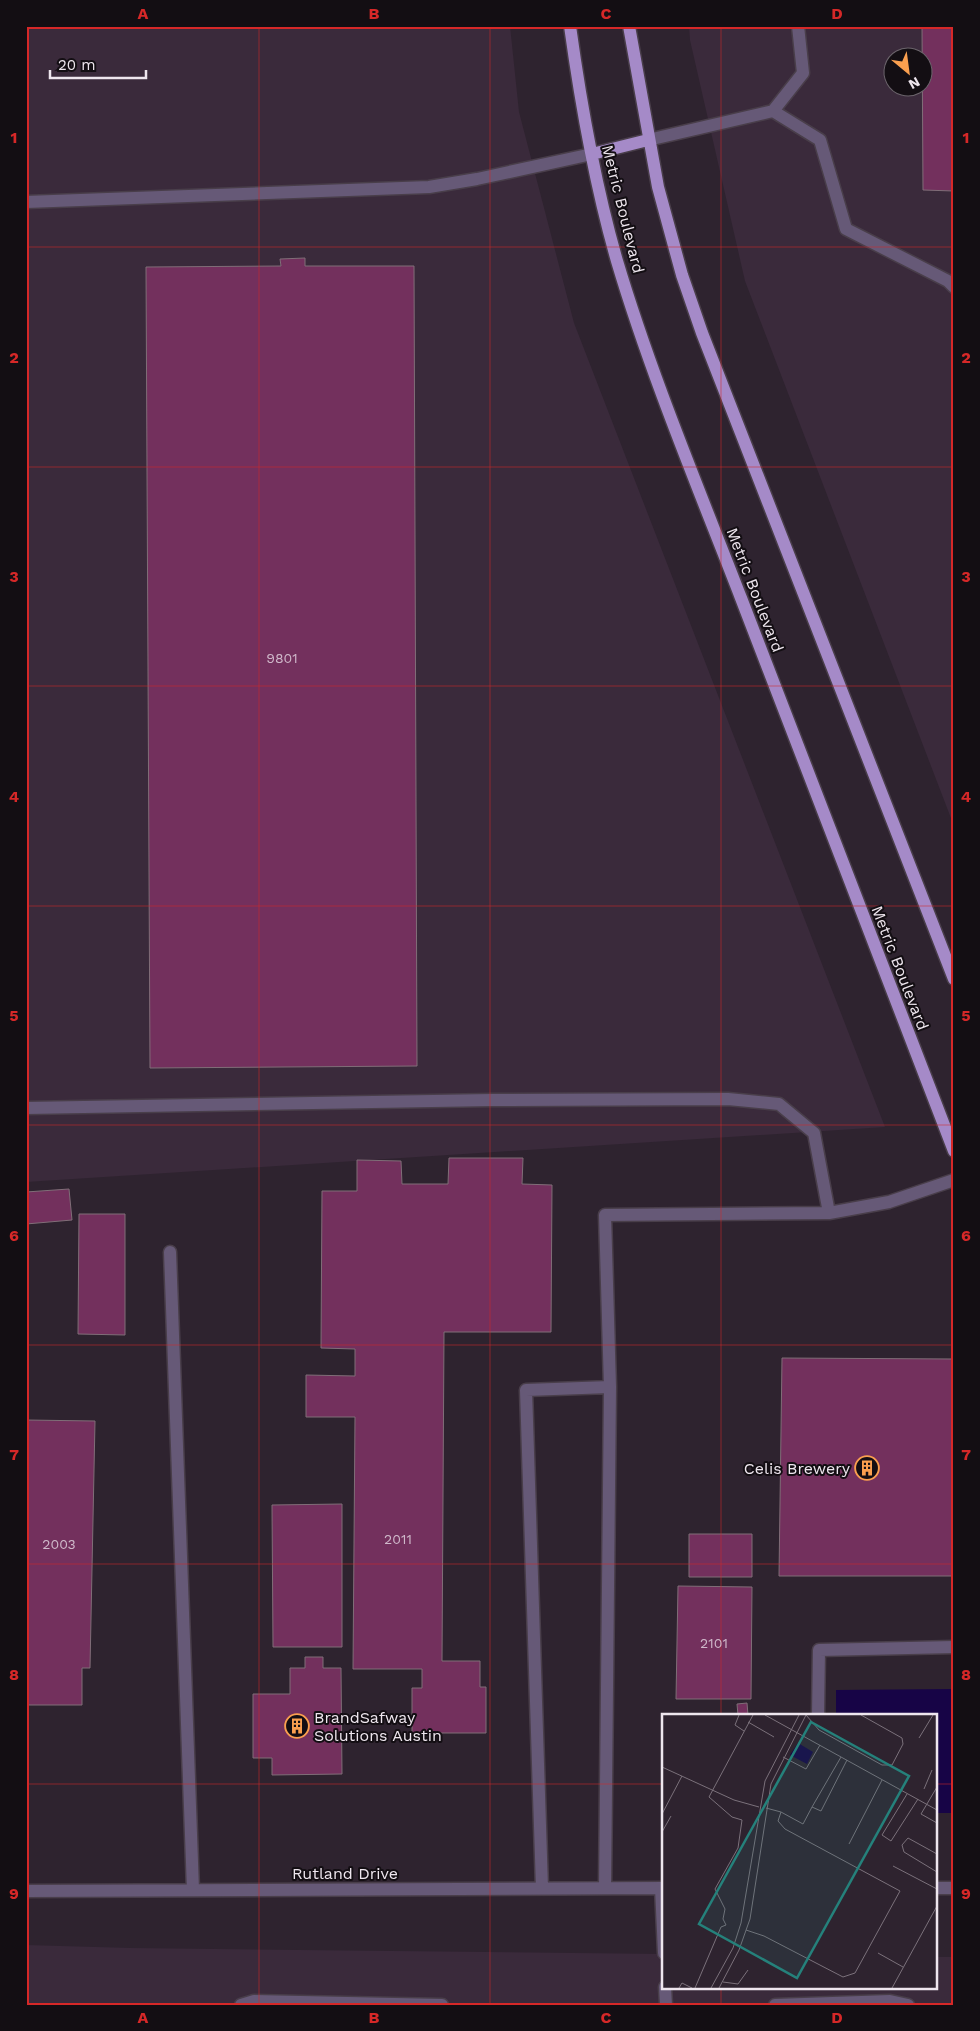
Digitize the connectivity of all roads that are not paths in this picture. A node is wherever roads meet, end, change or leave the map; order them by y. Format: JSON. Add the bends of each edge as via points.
{"nodes":[{"id":1,"x":570,"y":26,"type":"edge"},
{"id":2,"x":630,"y":26,"type":"edge"},
{"id":3,"x":798,"y":26,"type":"edge"},
{"id":4,"x":773,"y":111,"type":"junction"},
{"id":5,"x":648,"y":140,"type":"junction"},
{"id":6,"x":592,"y":154,"type":"junction"},
{"id":7,"x":26,"y":202,"type":"edge"},
{"id":8,"x":954,"y":286,"type":"edge"},
{"id":9,"x":954,"y":979,"type":"edge"},
{"id":10,"x":26,"y":1108,"type":"edge"},
{"id":11,"x":954,"y":1151,"type":"edge"},
{"id":12,"x":954,"y":1180,"type":"edge"},
{"id":13,"x":829,"y":1214,"type":"junction"},
{"id":14,"x":170,"y":1252,"type":"dead end"},
{"id":15,"x":610,"y":1387,"type":"junction"},
{"id":16,"x":954,"y":1647,"type":"edge"},
{"id":17,"x":818,"y":1714,"type":"edge"},
{"id":18,"x":542,"y":1888,"type":"junction"},
{"id":19,"x":605,"y":1888,"type":"junction"},
{"id":20,"x":662,"y":1888,"type":"edge"},
{"id":21,"x":938,"y":1888,"type":"edge"},
{"id":22,"x":954,"y":1888,"type":"edge"},
{"id":23,"x":193,"y":1890,"type":"junction"},
{"id":24,"x":26,"y":1891,"type":"edge"},
{"id":25,"x":665,"y":1988,"type":"edge"},
{"id":26,"x":241,"y":2005,"type":"edge"},
{"id":27,"x":442,"y":2005,"type":"edge"},
{"id":28,"x":666,"y":2005,"type":"edge"},
{"id":29,"x":776,"y":2005,"type":"edge"},
{"id":30,"x":908,"y":2005,"type":"edge"}],
"edges":[{"from":1,"to":6,"type":"main road","name":"Metric Boulevard"},
{"from":2,"to":5,"type":"main road"},
{"from":3,"to":4,"type":"street","via":[[803,73]]},
{"from":4,"to":5,"type":"street"},
{"from":4,"to":8,"type":"street","via":[[820,140],[846,229]]},
{"from":5,"to":6,"type":"main road"},
{"from":5,"to":9,"type":"main road","via":[[658,187],[702,333]]},
{"from":6,"to":7,"type":"street","via":[[429,187]]},
{"from":6,"to":11,"type":"main road","name":"Metric Boulevard","via":[[617,259],[663,393]]},
{"from":10,"to":13,"type":"street","via":[[728,1098],[779,1104],[814,1133]]},
{"from":12,"to":13,"type":"street","via":[[889,1202]]},
{"from":13,"to":15,"type":"street","via":[[605,1216]]},
{"from":14,"to":23,"type":"street"},
{"from":15,"to":18,"type":"street","via":[[526,1390]]},
{"from":15,"to":19,"type":"street"},
{"from":16,"to":17,"type":"street","via":[[819,1650]]},
{"from":18,"to":19,"type":"street","name":"Rutland Drive"},
{"from":18,"to":23,"type":"street","name":"Rutland Drive"},
{"from":19,"to":20,"type":"street","name":"Rutland Drive"},
{"from":21,"to":22,"type":"street"},
{"from":23,"to":24,"type":"street","name":"Rutland Drive"},
{"from":25,"to":28,"type":"street"},
{"from":26,"to":27,"type":"street","via":[[254,2001]]},
{"from":29,"to":30,"type":"street","via":[[890,2002]]}]}
